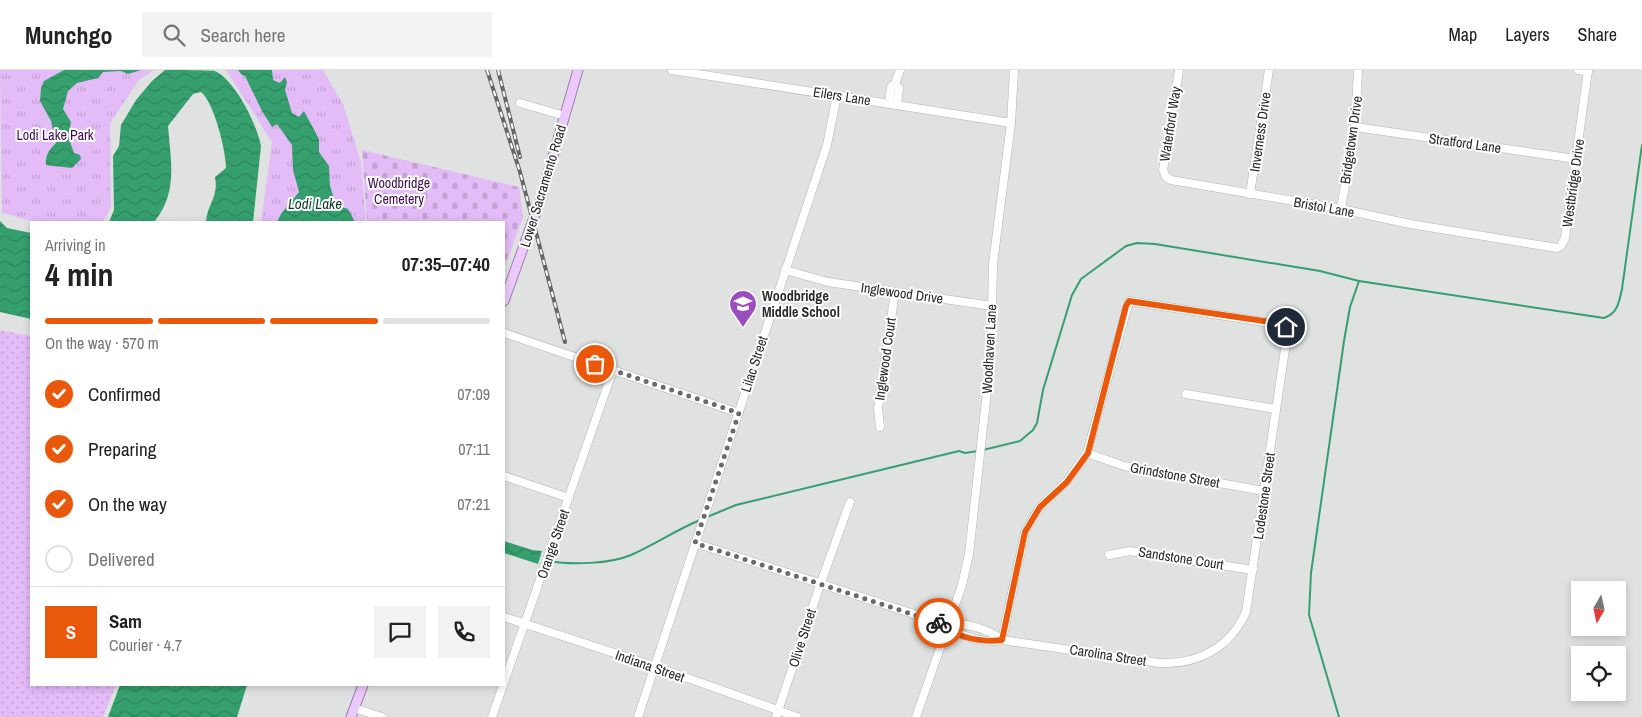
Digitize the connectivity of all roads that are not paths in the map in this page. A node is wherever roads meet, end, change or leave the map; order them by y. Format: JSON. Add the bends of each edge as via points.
{"nodes":[{"id":1,"x":578,"y":70,"type":"edge"},
{"id":2,"x":672,"y":70,"type":"edge"},
{"id":3,"x":900,"y":70,"type":"edge"},
{"id":4,"x":1014,"y":70,"type":"edge"},
{"id":5,"x":1179,"y":70,"type":"edge"},
{"id":6,"x":1269,"y":70,"type":"edge"},
{"id":7,"x":1358,"y":70,"type":"edge"},
{"id":8,"x":1578,"y":70,"type":"edge"},
{"id":9,"x":1588,"y":71,"type":"edge"},
{"id":10,"x":837,"y":95,"type":"junction"},
{"id":11,"x":520,"y":103,"type":"dead end"},
{"id":12,"x":893,"y":104,"type":"junction"},
{"id":13,"x":565,"y":116,"type":"junction"},
{"id":14,"x":1012,"y":122,"type":"junction"},
{"id":15,"x":1355,"y":127,"type":"junction"},
{"id":16,"x":1576,"y":159,"type":"junction"},
{"id":17,"x":1166,"y":176,"type":"joint"},
{"id":18,"x":1250,"y":194,"type":"junction"},
{"id":19,"x":1340,"y":209,"type":"junction"},
{"id":20,"x":1482,"y":236,"type":"joint"},
{"id":21,"x":784,"y":270,"type":"junction"},
{"id":22,"x":895,"y":292,"type":"junction"},
{"id":23,"x":505,"y":298,"type":"edge"},
{"id":24,"x":992,"y":306,"type":"junction"},
{"id":25,"x":505,"y":333,"type":"edge"},
{"id":26,"x":613,"y":370,"type":"junction"},
{"id":27,"x":1186,"y":394,"type":"dead end"},
{"id":28,"x":1276,"y":409,"type":"junction"},
{"id":29,"x":739,"y":413,"type":"junction"},
{"id":30,"x":880,"y":427,"type":"dead end"},
{"id":31,"x":1088,"y":453,"type":"junction"},
{"id":32,"x":505,"y":476,"type":"edge"},
{"id":33,"x":1264,"y":491,"type":"junction"},
{"id":34,"x":569,"y":498,"type":"junction"},
{"id":35,"x":850,"y":502,"type":"dead end"},
{"id":36,"x":695,"y":543,"type":"junction"},
{"id":37,"x":1110,"y":555,"type":"dead end"},
{"id":38,"x":1253,"y":570,"type":"junction"},
{"id":39,"x":820,"y":585,"type":"junction"},
{"id":40,"x":505,"y":617,"type":"edge"},
{"id":41,"x":526,"y":624,"type":"junction"},
{"id":42,"x":948,"y":625,"type":"junction"},
{"id":43,"x":1002,"y":640,"type":"junction"},
{"id":44,"x":1211,"y":652,"type":"joint"},
{"id":45,"x":654,"y":666,"type":"junction"},
{"id":46,"x":505,"y":681,"type":"edge"},
{"id":47,"x":362,"y":686,"type":"edge"},
{"id":48,"x":503,"y":686,"type":"edge"},
{"id":49,"x":353,"y":713,"type":"edge"},
{"id":50,"x":777,"y":714,"type":"edge"},
{"id":51,"x":382,"y":717,"type":"edge"},
{"id":52,"x":492,"y":717,"type":"edge"},
{"id":53,"x":639,"y":717,"type":"edge"},
{"id":54,"x":797,"y":717,"type":"edge"},
{"id":55,"x":916,"y":717,"type":"edge"}],
"edges":[{"from":1,"to":13,"type":"main road","name":"Lower Sacramento Road"},
{"from":2,"to":10,"type":"street","name":"Eilers Lane"},
{"from":3,"to":12,"type":"street","via":[[895,84],[899,88]]},
{"from":4,"to":14,"type":"street","name":"Woodhaven Lane"},
{"from":5,"to":17,"type":"street","name":"Waterford Way","via":[[1163,170]]},
{"from":6,"to":18,"type":"street","name":"Inverness Drive"},
{"from":7,"to":15,"type":"street","name":"Bridgetown Drive"},
{"from":8,"to":9,"type":"street"},
{"from":9,"to":16,"type":"street","name":"Westbridge Drive"},
{"from":10,"to":12,"type":"street","name":"Eilers Lane"},
{"from":10,"to":21,"type":"street","name":"Lilac Street","via":[[828,140]]},
{"from":11,"to":13,"type":"street"},
{"from":12,"to":14,"type":"street","name":"Eilers Lane"},
{"from":13,"to":23,"type":"main road","name":"Lower Sacramento Road","via":[[538,208]]},
{"from":14,"to":24,"type":"street","name":"Woodhaven Lane","via":[[994,250]]},
{"from":15,"to":16,"type":"street","name":"Stratford Lane"},
{"from":15,"to":19,"type":"street","name":"Bridgetown Drive"},
{"from":16,"to":20,"type":"street","name":"Westbridge Drive","via":[[1562,246],[1556,248]]},
{"from":17,"to":18,"type":"street","name":"Bristol Lane"},
{"from":18,"to":19,"type":"street","name":"Bristol Lane"},
{"from":19,"to":20,"type":"street","name":"Bristol Lane"},
{"from":21,"to":22,"type":"street","name":"Inglewood Drive","via":[[828,282]]},
{"from":21,"to":29,"type":"street","name":"Lilac Street"},
{"from":22,"to":24,"type":"street","name":"Inglewood Drive"},
{"from":22,"to":30,"type":"street","name":"Inglewood Court","via":[[878,408]]},
{"from":24,"to":42,"type":"street","name":"Woodhaven Lane","via":[[991,355],[968,561]]},
{"from":25,"to":26,"type":"street"},
{"from":26,"to":29,"type":"street"},
{"from":26,"to":34,"type":"street","name":"Orange Street"},
{"from":27,"to":28,"type":"street"},
{"from":28,"to":31,"type":"street","name":"Lodestone Street","via":[[1286,327],[1134,300],[1127,303]]},
{"from":28,"to":33,"type":"street","name":"Lodestone Street"},
{"from":29,"to":36,"type":"street","name":"Lilac Street"},
{"from":31,"to":33,"type":"street","name":"Grindstone Street","via":[[1124,466]]},
{"from":31,"to":43,"type":"street","via":[[1067,482],[1040,507],[1028,526]]},
{"from":32,"to":34,"type":"street"},
{"from":33,"to":38,"type":"street","name":"Lodestone Street"},
{"from":34,"to":41,"type":"street","name":"Orange Street"},
{"from":35,"to":39,"type":"street","name":"Olive Street"},
{"from":36,"to":39,"type":"street","name":"Carolina Street"},
{"from":36,"to":45,"type":"street","name":"Lilac Street"},
{"from":37,"to":38,"type":"street","name":"Sandstone Court","via":[[1130,551]]},
{"from":38,"to":44,"type":"street","name":"Lodestone Street","via":[[1242,621]]},
{"from":39,"to":42,"type":"street","name":"Carolina Street"},
{"from":39,"to":50,"type":"street","name":"Olive Street"},
{"from":40,"to":41,"type":"street","name":"Indiana Street"},
{"from":41,"to":45,"type":"street","name":"Indiana Street"},
{"from":41,"to":46,"type":"street","name":"Orange Street"},
{"from":42,"to":43,"type":"street","name":"Carolina Street","via":[[959,623],[993,632]]},
{"from":42,"to":55,"type":"street","name":"Woodhaven Lane"},
{"from":43,"to":44,"type":"street","name":"Carolina Street","via":[[1159,663],[1188,662]]},
{"from":45,"to":50,"type":"street","name":"Indiana Street"},
{"from":45,"to":53,"type":"street","name":"Lilac Street"},
{"from":47,"to":49,"type":"main road"},
{"from":48,"to":52,"type":"street","name":"Orange Street"},
{"from":49,"to":51,"type":"street"},
{"from":50,"to":54,"type":"street","name":"Indiana Street"}]}
